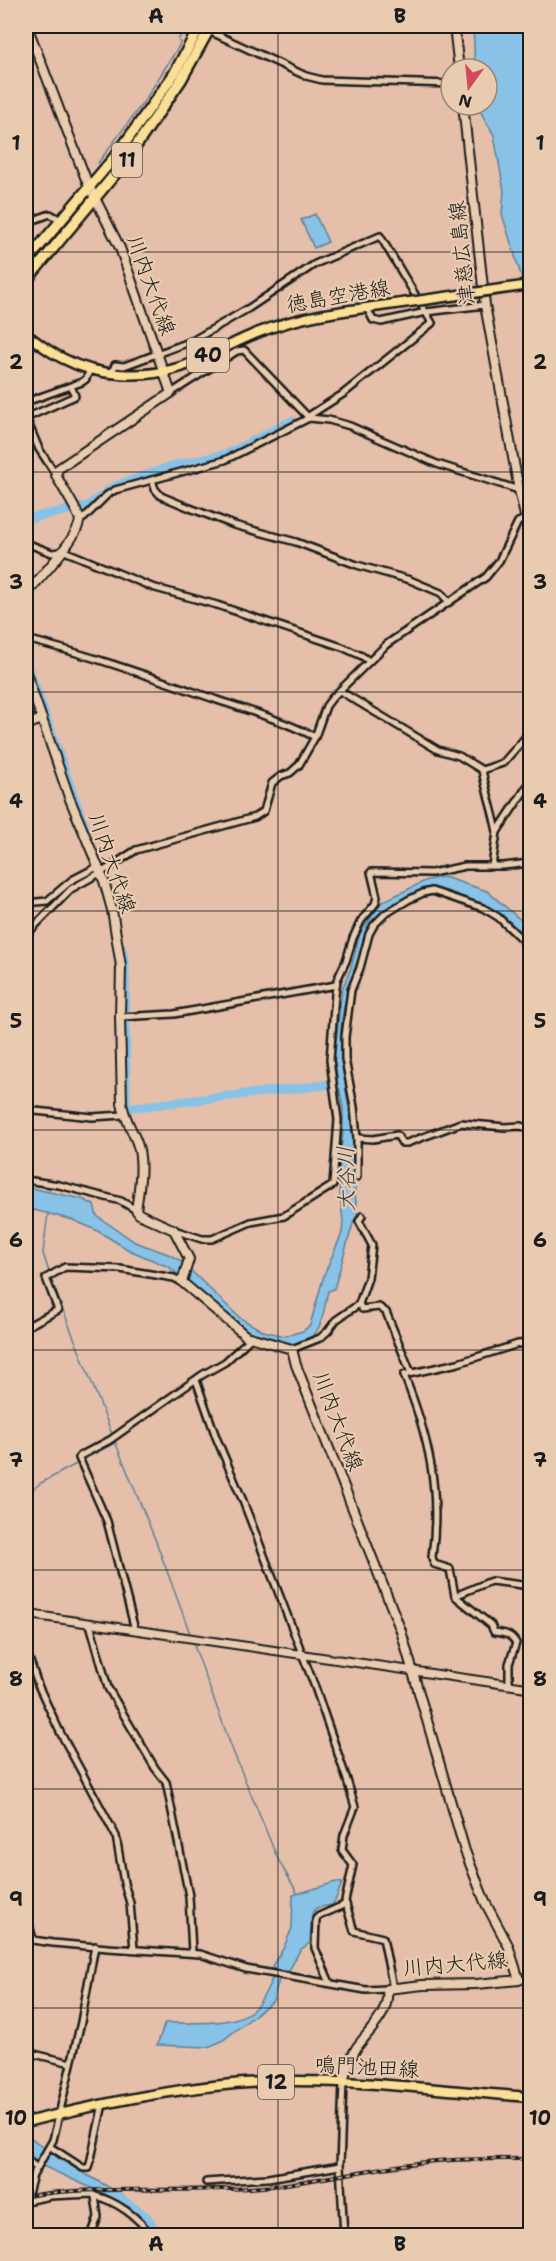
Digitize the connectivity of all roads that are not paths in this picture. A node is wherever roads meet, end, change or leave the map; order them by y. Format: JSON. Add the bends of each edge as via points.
{"nodes":[{"id":1,"x":27,"y":26,"type":"edge"},
{"id":2,"x":187,"y":26,"type":"edge"},
{"id":3,"x":454,"y":26,"type":"edge"},
{"id":4,"x":199,"y":27,"type":"edge"},
{"id":5,"x":210,"y":28,"type":"edge"},
{"id":6,"x":458,"y":57,"type":"edge"},
{"id":7,"x":439,"y":84,"type":"edge"},
{"id":8,"x":464,"y":117,"type":"edge"},
{"id":9,"x":90,"y":187,"type":"junction"},
{"id":10,"x":96,"y":199,"type":"junction"},
{"id":11,"x":61,"y":220,"type":"junction"},
{"id":12,"x":26,"y":223,"type":"edge"},
{"id":13,"x":26,"y":262,"type":"edge"},
{"id":14,"x":26,"y":281,"type":"edge"},
{"id":15,"x":531,"y":285,"type":"edge"},
{"id":16,"x":485,"y":305,"type":"junction"},
{"id":17,"x":367,"y":308,"type":"junction"},
{"id":18,"x":426,"y":312,"type":"junction"},
{"id":19,"x":26,"y":334,"type":"edge"},
{"id":20,"x":158,"y":355,"type":"junction"},
{"id":21,"x":90,"y":369,"type":"junction"},
{"id":22,"x":163,"y":371,"type":"junction"},
{"id":23,"x":112,"y":373,"type":"junction"},
{"id":24,"x":71,"y":386,"type":"junction"},
{"id":25,"x":171,"y":393,"type":"junction"},
{"id":26,"x":26,"y":402,"type":"edge"},
{"id":27,"x":308,"y":417,"type":"junction"},
{"id":28,"x":56,"y":475,"type":"junction"},
{"id":29,"x":152,"y":480,"type":"junction"},
{"id":30,"x":519,"y":490,"type":"junction"},
{"id":31,"x":76,"y":513,"type":"junction"},
{"id":32,"x":525,"y":519,"type":"junction"},
{"id":33,"x":531,"y":537,"type":"edge"},
{"id":34,"x":26,"y":543,"type":"edge"},
{"id":35,"x":61,"y":551,"type":"junction"},
{"id":36,"x":26,"y":594,"type":"edge"},
{"id":37,"x":449,"y":602,"type":"junction"},
{"id":38,"x":26,"y":639,"type":"edge"},
{"id":39,"x":369,"y":662,"type":"junction"},
{"id":40,"x":26,"y":673,"type":"edge"},
{"id":41,"x":340,"y":691,"type":"junction"},
{"id":42,"x":42,"y":719,"type":"junction"},
{"id":43,"x":26,"y":725,"type":"edge"},
{"id":44,"x":531,"y":732,"type":"edge"},
{"id":45,"x":312,"y":735,"type":"junction"},
{"id":46,"x":482,"y":770,"type":"junction"},
{"id":47,"x":531,"y":782,"type":"edge"},
{"id":48,"x":497,"y":832,"type":"junction"},
{"id":49,"x":531,"y":863,"type":"edge"},
{"id":50,"x":492,"y":866,"type":"junction"},
{"id":51,"x":100,"y":870,"type":"junction"},
{"id":52,"x":26,"y":903,"type":"edge"},
{"id":53,"x":26,"y":935,"type":"edge"},
{"id":54,"x":531,"y":947,"type":"edge"},
{"id":55,"x":336,"y":986,"type":"junction"},
{"id":56,"x":120,"y":1017,"type":"junction"},
{"id":57,"x":26,"y":1110,"type":"edge"},
{"id":58,"x":123,"y":1115,"type":"junction"},
{"id":59,"x":531,"y":1130,"type":"edge"},
{"id":60,"x":357,"y":1138,"type":"junction"},
{"id":61,"x":357,"y":1177,"type":"dead end"},
{"id":62,"x":26,"y":1180,"type":"edge"},
{"id":63,"x":136,"y":1210,"type":"junction"},
{"id":64,"x":362,"y":1216,"type":"dead end"},
{"id":65,"x":174,"y":1230,"type":"junction"},
{"id":66,"x":182,"y":1280,"type":"junction"},
{"id":67,"x":359,"y":1304,"type":"junction"},
{"id":68,"x":26,"y":1327,"type":"edge"},
{"id":69,"x":251,"y":1338,"type":"junction"},
{"id":70,"x":531,"y":1342,"type":"edge"},
{"id":71,"x":293,"y":1349,"type":"junction"},
{"id":72,"x":411,"y":1373,"type":"junction"},
{"id":73,"x":196,"y":1380,"type":"junction"},
{"id":74,"x":531,"y":1586,"type":"edge"},
{"id":75,"x":454,"y":1596,"type":"junction"},
{"id":76,"x":26,"y":1614,"type":"edge"},
{"id":77,"x":90,"y":1624,"type":"junction"},
{"id":78,"x":135,"y":1630,"type":"junction"},
{"id":79,"x":26,"y":1649,"type":"edge"},
{"id":80,"x":302,"y":1655,"type":"junction"},
{"id":81,"x":412,"y":1670,"type":"junction"},
{"id":82,"x":509,"y":1685,"type":"junction"},
{"id":83,"x":531,"y":1688,"type":"edge"},
{"id":84,"x":346,"y":1904,"type":"junction"},
{"id":85,"x":26,"y":1912,"type":"edge"},
{"id":86,"x":26,"y":1939,"type":"edge"},
{"id":87,"x":33,"y":1940,"type":"junction"},
{"id":88,"x":95,"y":1946,"type":"junction"},
{"id":89,"x":134,"y":1950,"type":"junction"},
{"id":90,"x":192,"y":1953,"type":"junction"},
{"id":91,"x":531,"y":1979,"type":"edge"},
{"id":92,"x":519,"y":1980,"type":"junction"},
{"id":93,"x":330,"y":1983,"type":"junction"},
{"id":94,"x":390,"y":1988,"type":"junction"},
{"id":95,"x":26,"y":2052,"type":"edge"},
{"id":96,"x":71,"y":2063,"type":"junction"},
{"id":97,"x":343,"y":2082,"type":"junction"},
{"id":98,"x":531,"y":2097,"type":"edge"},
{"id":99,"x":103,"y":2104,"type":"junction"},
{"id":100,"x":59,"y":2114,"type":"junction"},
{"id":101,"x":26,"y":2122,"type":"edge"},
{"id":102,"x":50,"y":2148,"type":"junction"},
{"id":103,"x":26,"y":2159,"type":"edge"},
{"id":104,"x":340,"y":2166,"type":"junction"},
{"id":105,"x":37,"y":2168,"type":"junction"},
{"id":106,"x":206,"y":2182,"type":"dead end"},
{"id":107,"x":95,"y":2196,"type":"junction"},
{"id":108,"x":26,"y":2201,"type":"edge"},
{"id":109,"x":531,"y":2232,"type":"edge"},
{"id":110,"x":91,"y":2235,"type":"edge"},
{"id":111,"x":151,"y":2235,"type":"edge"},
{"id":112,"x":344,"y":2235,"type":"edge"},
{"id":113,"x":510,"y":2235,"type":"edge"}],
"edges":[{"from":1,"to":9,"type":"main road","name":"川内大代線"},
{"from":2,"to":4,"type":"street"},
{"from":3,"to":6,"type":"main road"},
{"from":4,"to":9,"type":"highway","number":"11","via":[[174,74]]},
{"from":5,"to":7,"type":"street","via":[[306,76],[322,80]]},
{"from":5,"to":10,"type":"highway","number":"11","via":[[154,122]]},
{"from":8,"to":16,"type":"main road","name":"津慈広島線"},
{"from":9,"to":10,"type":"main road","name":"川内大代線"},
{"from":9,"to":11,"type":"highway","number":"11"},
{"from":10,"to":14,"type":"highway","number":"11"},
{"from":10,"to":20,"type":"main road","name":"川内大代線","via":[[120,248]]},
{"from":11,"to":12,"type":"street","via":[[50,214]]},
{"from":11,"to":13,"type":"highway","number":"11"},
{"from":15,"to":17,"type":"main road","name":"徳島空港線","number":"40","bridge":true},
{"from":16,"to":18,"type":"street"},
{"from":16,"to":30,"type":"main road","name":"津慈広島線"},
{"from":17,"to":18,"type":"street","via":[[373,320],[381,322]]},
{"from":17,"to":22,"type":"main road","name":"徳島空港線","number":"40","via":[[291,321]]},
{"from":18,"to":20,"type":"street","via":[[380,236],[315,264],[192,341]]},
{"from":18,"to":27,"type":"street","via":[[432,323]]},
{"from":19,"to":21,"type":"main road","name":"徳島空港線","number":"40","via":[[65,360]]},
{"from":20,"to":22,"type":"main road","name":"川内大代線"},
{"from":20,"to":23,"type":"street","via":[[124,366],[115,365]]},
{"from":21,"to":23,"type":"main road","name":"徳島空港線","number":"40"},
{"from":21,"to":24,"type":"street","via":[[86,379]]},
{"from":22,"to":23,"type":"main road","name":"徳島空港線","number":"40"},
{"from":22,"to":25,"type":"main road","name":"川内大代線"},
{"from":24,"to":26,"type":"street"},
{"from":24,"to":28,"type":"street","via":[[75,396],[26,418]]},
{"from":25,"to":27,"type":"street","via":[[241,349]]},
{"from":25,"to":28,"type":"main road","via":[[58,469]]},
{"from":27,"to":29,"type":"street","via":[[225,460]]},
{"from":27,"to":30,"type":"street","via":[[341,423],[437,464]]},
{"from":28,"to":31,"type":"main road"},
{"from":29,"to":31,"type":"street","via":[[115,490],[84,518]]},
{"from":29,"to":37,"type":"street","via":[[161,496],[190,508],[410,580],[441,593]]},
{"from":30,"to":32,"type":"main road","name":"津慈広島線"},
{"from":31,"to":35,"type":"main road","via":[[69,543]]},
{"from":32,"to":33,"type":"main road","name":"津慈広島線"},
{"from":32,"to":37,"type":"street","via":[[518,522],[499,561],[486,577]]},
{"from":34,"to":35,"type":"street","via":[[52,553]]},
{"from":35,"to":36,"type":"main road"},
{"from":35,"to":39,"type":"street","via":[[152,587],[342,647]]},
{"from":37,"to":39,"type":"street","via":[[387,644]]},
{"from":38,"to":45,"type":"street","via":[[171,684]]},
{"from":39,"to":41,"type":"street"},
{"from":40,"to":42,"type":"main road","name":"川内大代線"},
{"from":41,"to":45,"type":"street","via":[[326,706]]},
{"from":41,"to":46,"type":"street","via":[[438,750],[459,756]]},
{"from":42,"to":43,"type":"main road"},
{"from":42,"to":51,"type":"main road","name":"川内大代線"},
{"from":44,"to":46,"type":"street","via":[[503,762]]},
{"from":45,"to":51,"type":"street","via":[[296,769],[273,783],[260,814],[142,847]]},
{"from":46,"to":48,"type":"street"},
{"from":47,"to":48,"type":"street"},
{"from":48,"to":50,"type":"street"},
{"from":49,"to":50,"type":"street"},
{"from":50,"to":55,"type":"street","via":[[465,866],[432,873],[371,872],[375,904],[361,921]]},
{"from":51,"to":52,"type":"street","via":[[72,880],[47,901]]},
{"from":51,"to":53,"type":"street","via":[[71,889]]},
{"from":51,"to":56,"type":"main road","name":"川内大代線","via":[[112,910],[121,966]]},
{"from":54,"to":60,"type":"street","via":[[483,908],[432,891],[408,900],[374,925],[351,990],[345,1037]]},
{"from":55,"to":56,"type":"street","via":[[174,1014]]},
{"from":55,"to":65,"type":"street","via":[[330,1043],[338,1120],[334,1183],[284,1216],[250,1222],[212,1239]]},
{"from":56,"to":58,"type":"main road","name":"川内大代線"},
{"from":57,"to":58,"type":"street","via":[[92,1118]]},
{"from":58,"to":63,"type":"main road","name":"川内大代線","via":[[139,1149]]},
{"from":59,"to":60,"type":"street","via":[[461,1123],[407,1143],[402,1143],[397,1135]]},
{"from":60,"to":61,"type":"street"},
{"from":62,"to":63,"type":"street","via":[[111,1198]]},
{"from":63,"to":65,"type":"main road"},
{"from":64,"to":67,"type":"street","via":[[360,1227],[370,1239],[371,1252]]},
{"from":65,"to":66,"type":"main road","via":[[189,1259]]},
{"from":66,"to":68,"type":"street","via":[[112,1269],[65,1268],[46,1278],[58,1311]]},
{"from":66,"to":69,"type":"main road","name":"川内大代線","via":[[235,1329]]},
{"from":67,"to":71,"type":"street","via":[[336,1320],[320,1338]]},
{"from":67,"to":72,"type":"street","via":[[362,1309],[380,1307],[386,1312]]},
{"from":69,"to":71,"type":"main road","name":"川内大代線"},
{"from":69,"to":73,"type":"street","via":[[225,1362]]},
{"from":70,"to":72,"type":"street"},
{"from":71,"to":81,"type":"main road","name":"川内大代線","via":[[401,1631]]},
{"from":72,"to":75,"type":"street","via":[[404,1375],[423,1426],[433,1476],[432,1557],[434,1564],[450,1569]]},
{"from":73,"to":78,"type":"street","via":[[79,1458],[107,1521]]},
{"from":73,"to":80,"type":"street"},
{"from":74,"to":75,"type":"street","via":[[491,1581]]},
{"from":75,"to":82,"type":"street","via":[[491,1625],[494,1632],[514,1638]]},
{"from":76,"to":77,"type":"street"},
{"from":77,"to":78,"type":"street"},
{"from":77,"to":90,"type":"street","via":[[108,1688],[162,1776],[175,1820],[189,1896]]},
{"from":78,"to":80,"type":"street"},
{"from":79,"to":89,"type":"street","via":[[60,1732],[116,1836],[130,1903]]},
{"from":80,"to":81,"type":"street"},
{"from":80,"to":84,"type":"street","via":[[355,1807],[342,1843],[342,1850],[353,1865]]},
{"from":81,"to":82,"type":"street"},
{"from":81,"to":92,"type":"main road","name":"川内大代線","via":[[465,1851],[485,1902],[508,1945]]},
{"from":82,"to":83,"type":"street"},
{"from":84,"to":93,"type":"street","via":[[316,1920],[315,1948]]},
{"from":84,"to":94,"type":"street","via":[[354,1931],[383,1938]]},
{"from":85,"to":87,"type":"street"},
{"from":86,"to":87,"type":"street"},
{"from":87,"to":88,"type":"street"},
{"from":88,"to":89,"type":"street"},
{"from":88,"to":96,"type":"street"},
{"from":89,"to":90,"type":"street"},
{"from":90,"to":93,"type":"street","via":[[246,1969]]},
{"from":91,"to":92,"type":"street"},
{"from":92,"to":94,"type":"main road","name":"川内大代線"},
{"from":93,"to":94,"type":"street","via":[[366,1990]]},
{"from":94,"to":97,"type":"main road","name":"川内大代線","via":[[383,2014],[355,2052]]},
{"from":95,"to":96,"type":"street"},
{"from":96,"to":100,"type":"street"},
{"from":97,"to":98,"type":"main road","name":"鳴門池田線","number":"12"},
{"from":97,"to":99,"type":"main road","name":"鳴門池田線","number":"12","via":[[234,2084]]},
{"from":97,"to":104,"type":"street"},
{"from":99,"to":100,"type":"main road","name":"鳴門池田線","number":"12"},
{"from":99,"to":102,"type":"street","via":[[90,2169]]},
{"from":100,"to":101,"type":"main road","name":"鳴門池田線","number":"12"},
{"from":100,"to":102,"type":"street"},
{"from":102,"to":105,"type":"street"},
{"from":103,"to":105,"type":"street"},
{"from":104,"to":106,"type":"street","via":[[268,2178]]},
{"from":104,"to":112,"type":"street"},
{"from":105,"to":108,"type":"street"},
{"from":107,"to":108,"type":"street","via":[[50,2196]]},
{"from":107,"to":110,"type":"street","via":[[98,2217]]},
{"from":107,"to":111,"type":"street","via":[[127,2212]]},
{"from":109,"to":113,"type":"street"}]}
